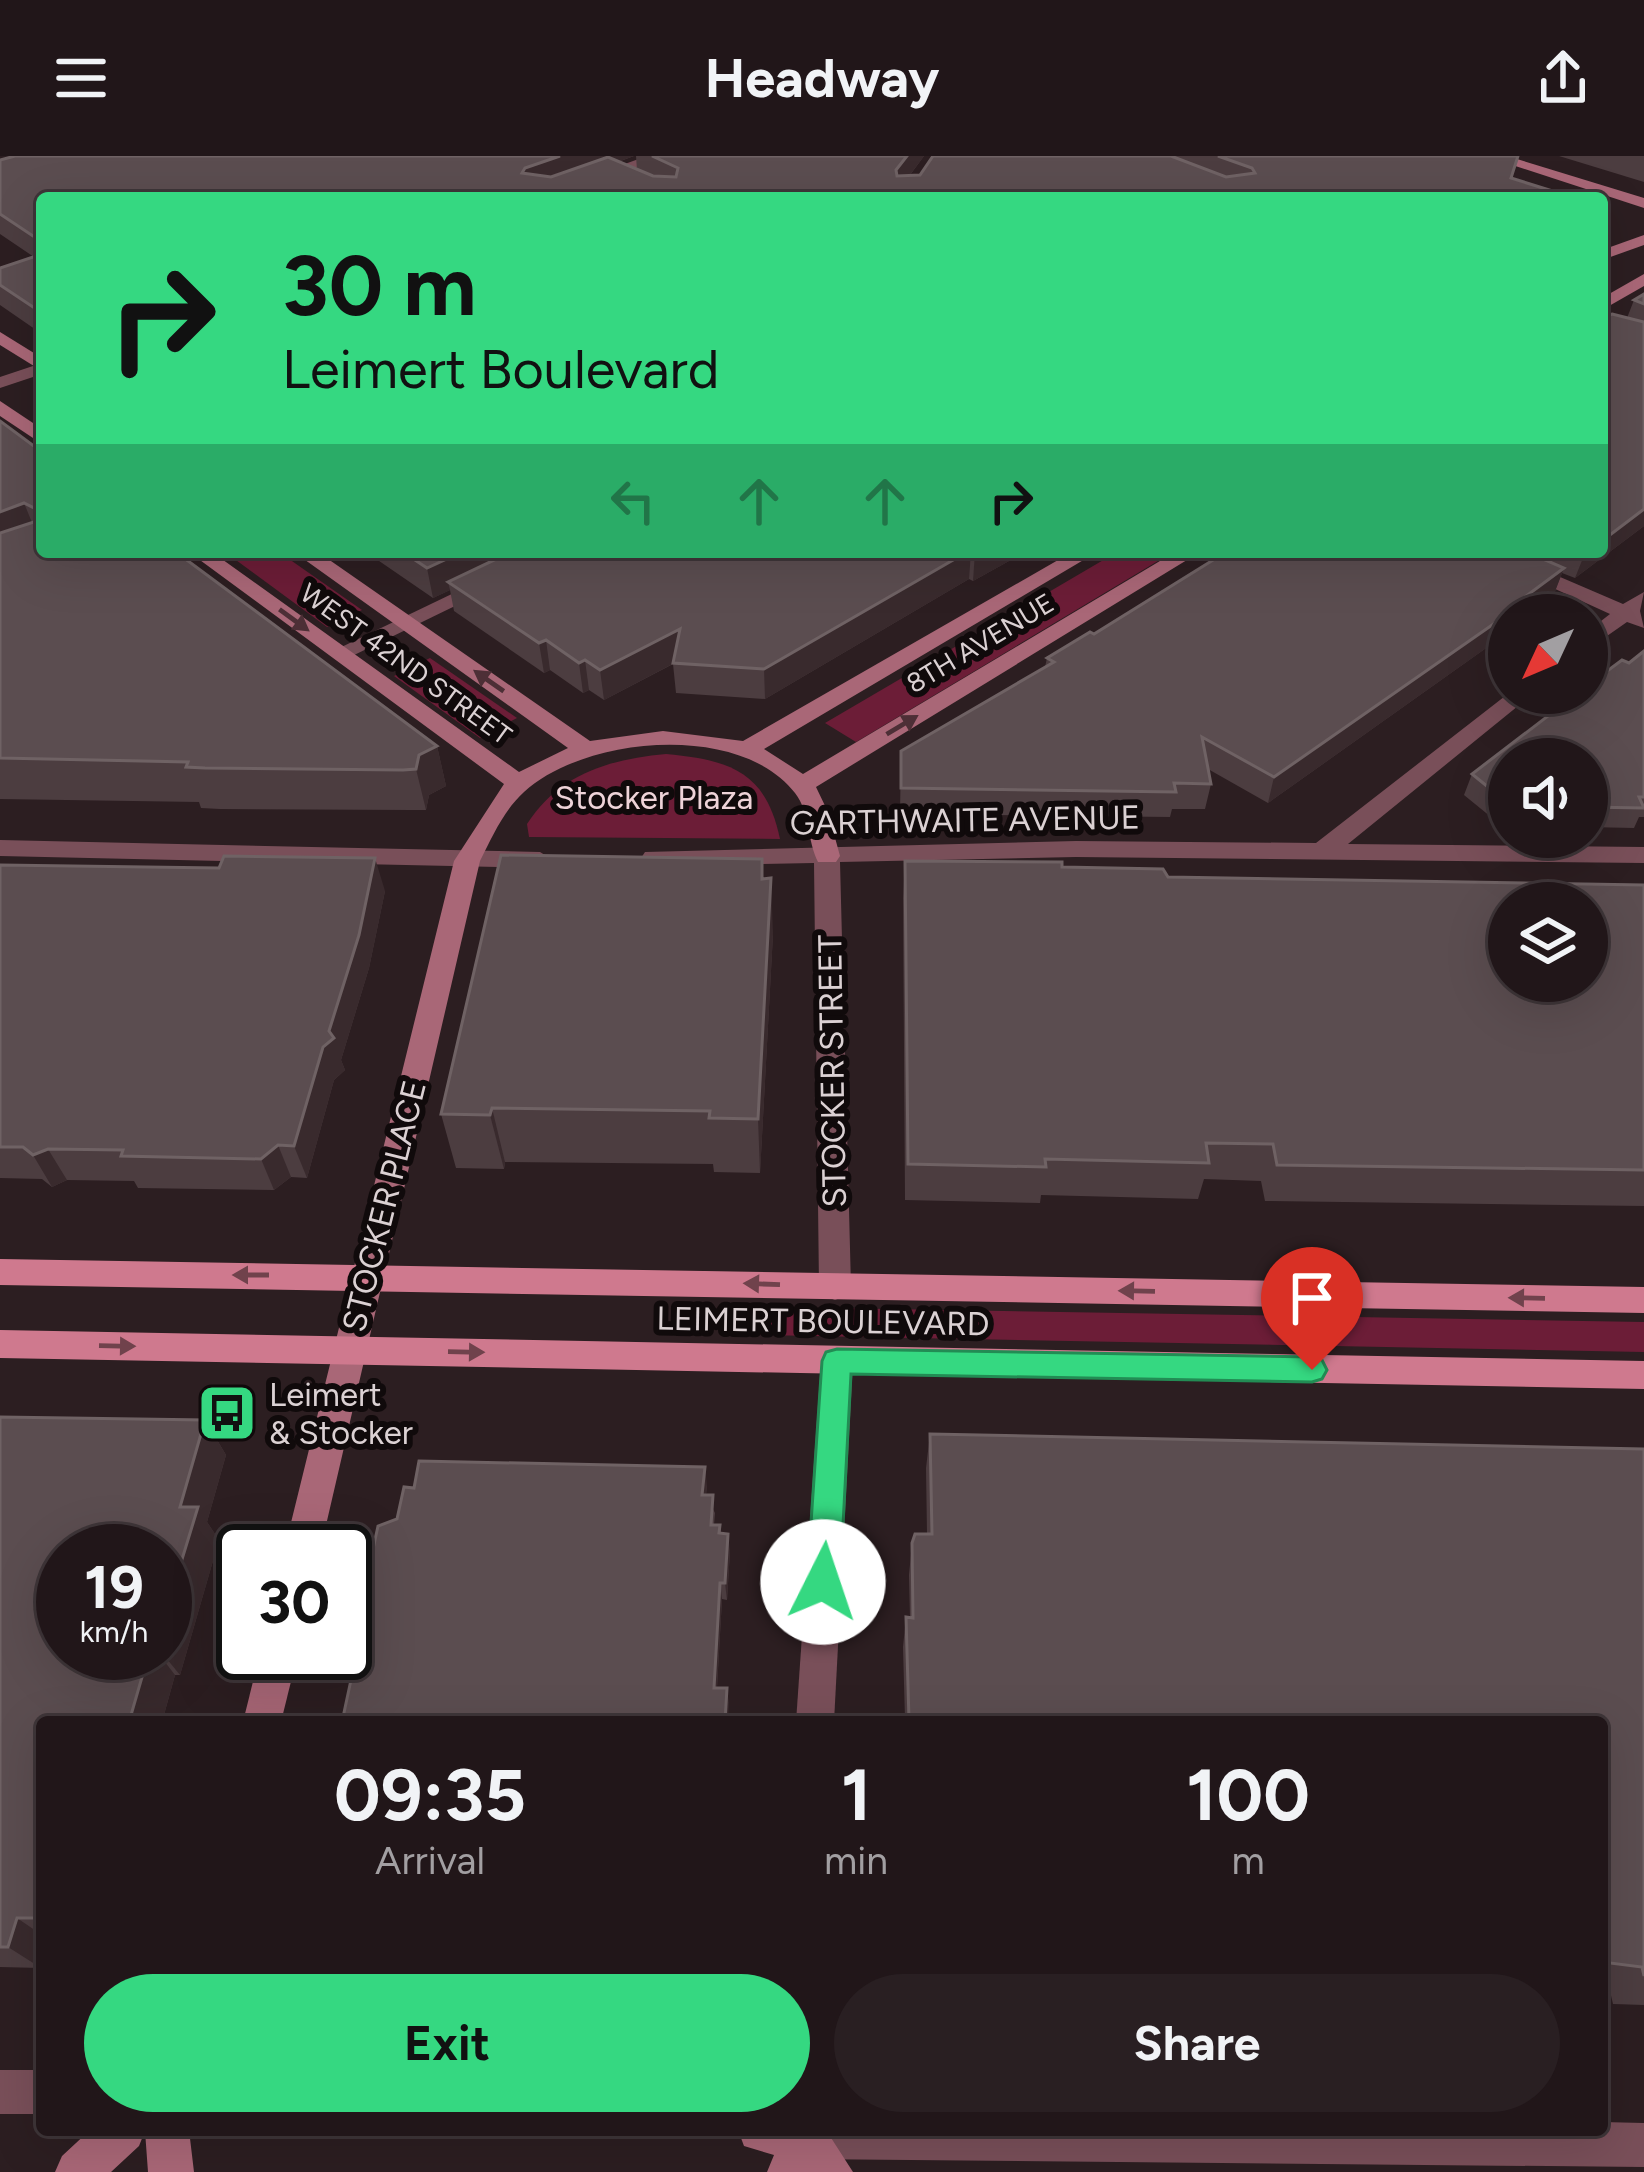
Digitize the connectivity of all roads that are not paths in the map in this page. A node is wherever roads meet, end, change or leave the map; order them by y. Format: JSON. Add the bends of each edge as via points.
{"nodes":[{"id":1,"x":598,"y":156,"type":"edge"},
{"id":2,"x":662,"y":156,"type":"edge"},
{"id":3,"x":1492,"y":156,"type":"edge"},
{"id":4,"x":624,"y":174,"type":"junction"},
{"id":5,"x":560,"y":192,"type":"edge"},
{"id":6,"x":1644,"y":203,"type":"edge"},
{"id":7,"x":1644,"y":240,"type":"edge"},
{"id":8,"x":1608,"y":253,"type":"edge"},
{"id":9,"x":1644,"y":279,"type":"edge"},
{"id":10,"x":1608,"y":301,"type":"edge"},
{"id":11,"x":0,"y":338,"type":"edge"},
{"id":12,"x":36,"y":363,"type":"edge"},
{"id":13,"x":36,"y":369,"type":"edge"},
{"id":14,"x":0,"y":383,"type":"edge"},
{"id":15,"x":0,"y":407,"type":"edge"},
{"id":16,"x":36,"y":434,"type":"edge"},
{"id":17,"x":207,"y":558,"type":"edge"},
{"id":18,"x":313,"y":558,"type":"edge"},
{"id":19,"x":543,"y":558,"type":"edge"},
{"id":20,"x":1078,"y":558,"type":"edge"},
{"id":21,"x":1180,"y":558,"type":"edge"},
{"id":22,"x":1498,"y":558,"type":"edge"},
{"id":23,"x":1644,"y":598,"type":"edge"},
{"id":24,"x":1634,"y":617,"type":"edge"},
{"id":25,"x":406,"y":622,"type":"junction"},
{"id":26,"x":340,"y":653,"type":"junction"},
{"id":27,"x":1496,"y":714,"type":"edge"},
{"id":28,"x":584,"y":748,"type":"junction"},
{"id":29,"x":745,"y":750,"type":"junction"},
{"id":30,"x":519,"y":783,"type":"junction"},
{"id":31,"x":802,"y":785,"type":"junction"},
{"id":32,"x":0,"y":848,"type":"edge"},
{"id":33,"x":1325,"y":849,"type":"junction"},
{"id":34,"x":1644,"y":855,"type":"edge"},
{"id":35,"x":827,"y":856,"type":"junction"},
{"id":36,"x":625,"y":859,"type":"edge"},
{"id":37,"x":557,"y":860,"type":"edge"},
{"id":38,"x":467,"y":861,"type":"junction"},
{"id":39,"x":0,"y":1272,"type":"edge"},
{"id":40,"x":368,"y":1275,"type":"junction"},
{"id":41,"x":835,"y":1286,"type":"junction"},
{"id":42,"x":1644,"y":1300,"type":"edge"},
{"id":43,"x":0,"y":1344,"type":"edge"},
{"id":44,"x":349,"y":1349,"type":"junction"},
{"id":45,"x":837,"y":1361,"type":"junction"},
{"id":46,"x":1644,"y":1375,"type":"edge"},
{"id":47,"x":308,"y":1524,"type":"edge"},
{"id":48,"x":272,"y":1680,"type":"edge"},
{"id":49,"x":263,"y":1716,"type":"edge"},
{"id":50,"x":815,"y":1716,"type":"edge"},
{"id":51,"x":0,"y":2092,"type":"edge"},
{"id":52,"x":36,"y":2092,"type":"edge"},
{"id":53,"x":117,"y":2136,"type":"edge"},
{"id":54,"x":168,"y":2136,"type":"edge"},
{"id":55,"x":1644,"y":2145,"type":"edge"},
{"id":56,"x":797,"y":2148,"type":"edge"},
{"id":57,"x":78,"y":2172,"type":"edge"},
{"id":58,"x":171,"y":2172,"type":"edge"}],
"edges":[{"from":1,"to":4,"type":"street"},
{"from":2,"to":4,"type":"street"},
{"from":3,"to":6,"type":"street"},
{"from":4,"to":5,"type":"street"},
{"from":7,"to":8,"type":"street"},
{"from":9,"to":10,"type":"street"},
{"from":11,"to":12,"type":"street"},
{"from":13,"to":14,"type":"street"},
{"from":15,"to":16,"type":"street"},
{"from":17,"to":26,"type":"street","name":"WEST 42ND STREET","one_way":true},
{"from":18,"to":25,"type":"street","name":"WEST 42ND STREET"},
{"from":19,"to":25,"type":"street"},
{"from":20,"to":29,"type":"street","name":"8TH AVENUE"},
{"from":31,"to":21,"type":"street","name":"8TH AVENUE","one_way":true},
{"from":22,"to":24,"type":"street"},
{"from":23,"to":24,"type":"street"},
{"from":25,"to":26,"type":"street"},
{"from":28,"to":25,"type":"street","name":"WEST 42ND STREET","one_way":true},
{"from":26,"to":30,"type":"street","name":"WEST 42ND STREET"},
{"from":27,"to":33,"type":"street"},
{"from":28,"to":29,"type":"street","via":[[665,737]]},
{"from":28,"to":30,"type":"street"},
{"from":29,"to":31,"type":"street"},
{"from":30,"to":38,"type":"street"},
{"from":31,"to":35,"type":"street"},
{"from":32,"to":38,"type":"street"},
{"from":33,"to":34,"type":"street","name":"GARTHWAITE AVENUE"},
{"from":33,"to":35,"type":"street","name":"GARTHWAITE AVENUE"},
{"from":35,"to":36,"type":"street","name":"GARTHWAITE AVENUE"},
{"from":35,"to":41,"type":"street","name":"STOCKER STREET"},
{"from":37,"to":38,"type":"street"},
{"from":38,"to":40,"type":"street","name":"STOCKER PLACE"},
{"from":40,"to":39,"type":"main road","name":"LEIMERT BOULEVARD","one_way":true},
{"from":41,"to":40,"type":"main road","name":"LEIMERT BOULEVARD","one_way":true},
{"from":40,"to":44,"type":"street","name":"STOCKER PLACE"},
{"from":42,"to":41,"type":"main road","name":"LEIMERT BOULEVARD","one_way":true},
{"from":43,"to":44,"type":"main road","name":"LEIMERT BOULEVARD","one_way":true},
{"from":44,"to":45,"type":"main road","name":"LEIMERT BOULEVARD","one_way":true},
{"from":44,"to":47,"type":"street","name":"STOCKER PLACE"},
{"from":45,"to":46,"type":"main road","name":"LEIMERT BOULEVARD"},
{"from":45,"to":50,"type":"street"},
{"from":48,"to":49,"type":"street"},
{"from":51,"to":52,"type":"street"},
{"from":53,"to":57,"type":"street"},
{"from":54,"to":58,"type":"street"},
{"from":55,"to":56,"type":"street"}]}
